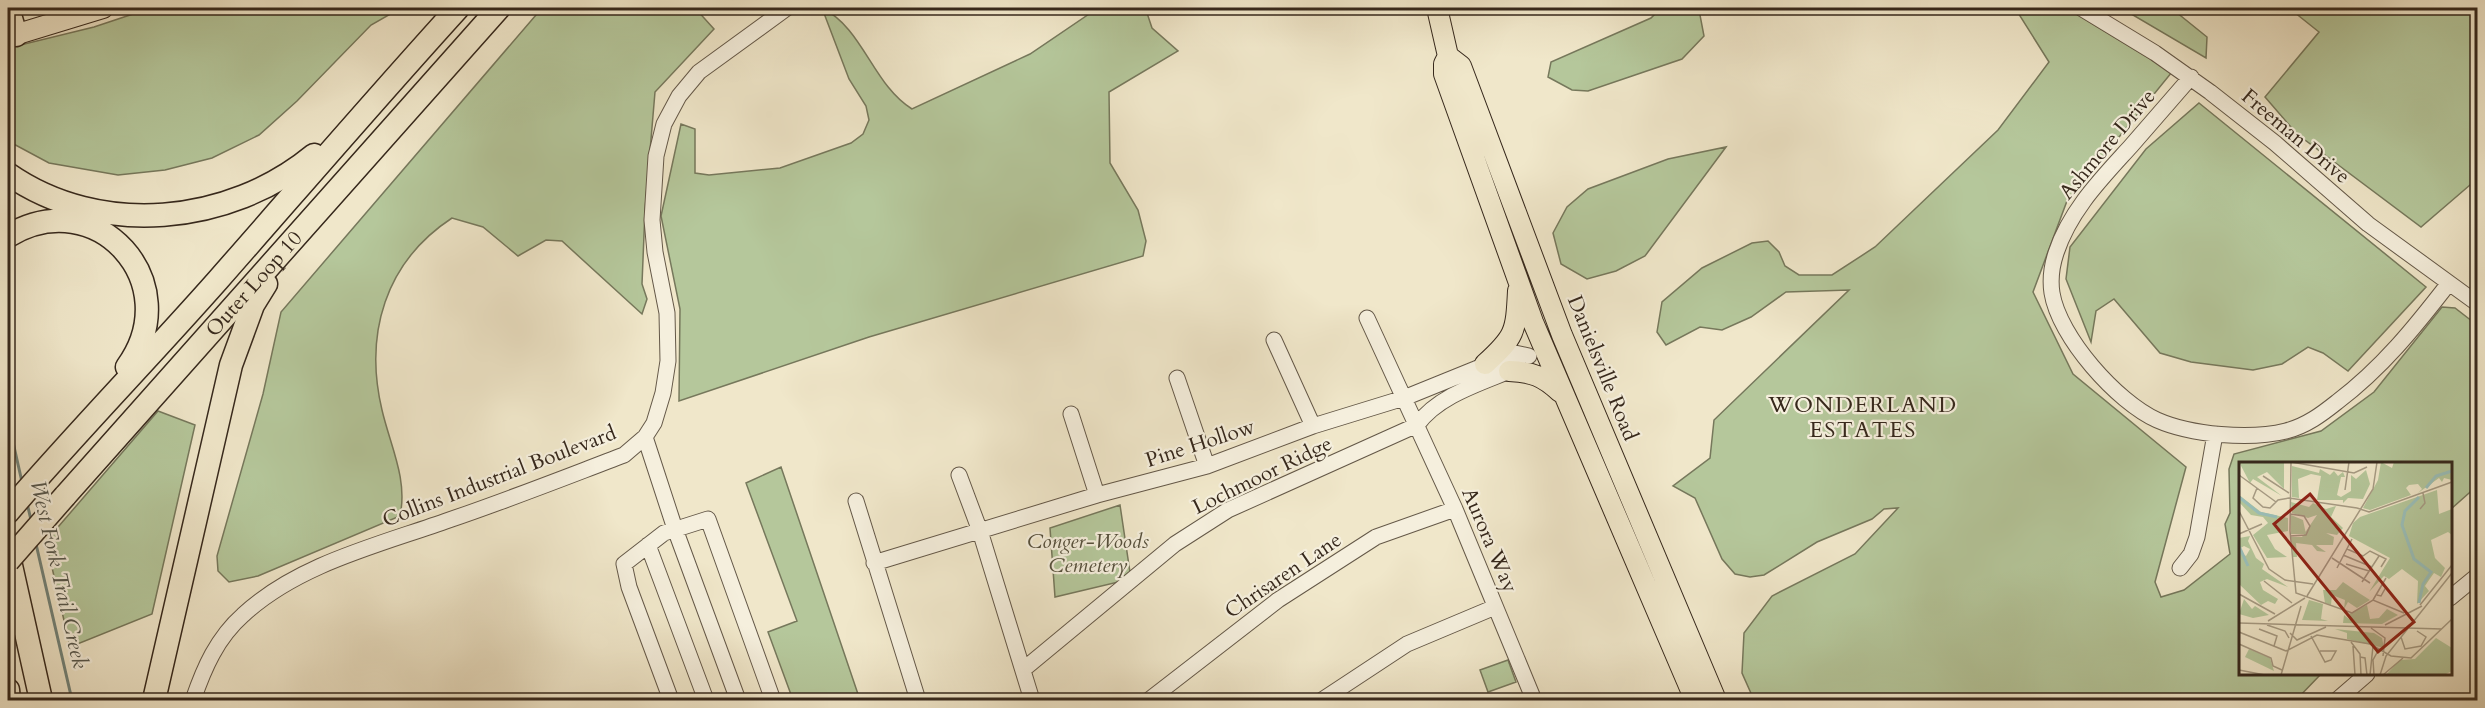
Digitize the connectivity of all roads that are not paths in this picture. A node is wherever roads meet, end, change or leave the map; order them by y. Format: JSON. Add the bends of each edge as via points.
{"nodes":[{"id":1,"x":8,"y":8,"type":"edge"},
{"id":2,"x":103,"y":8,"type":"edge"},
{"id":3,"x":458,"y":8,"type":"edge"},
{"id":4,"x":499,"y":8,"type":"edge"},
{"id":5,"x":787,"y":8,"type":"edge"},
{"id":6,"x":1437,"y":8,"type":"edge"},
{"id":7,"x":2081,"y":8,"type":"edge"},
{"id":8,"x":12,"y":36,"type":"edge"},
{"id":9,"x":1448,"y":56,"type":"junction"},
{"id":10,"x":2191,"y":77,"type":"junction"},
{"id":11,"x":354,"y":122,"type":"junction"},
{"id":12,"x":8,"y":174,"type":"edge"},
{"id":13,"x":330,"y":197,"type":"junction"},
{"id":14,"x":8,"y":236,"type":"edge"},
{"id":15,"x":1518,"y":280,"type":"junction"},
{"id":16,"x":2449,"y":283,"type":"junction"},
{"id":17,"x":2478,"y":304,"type":"edge"},
{"id":18,"x":1367,"y":318,"type":"dead end"},
{"id":19,"x":1562,"y":335,"type":"junction"},
{"id":20,"x":1274,"y":340,"type":"dead end"},
{"id":21,"x":1536,"y":352,"type":"junction"},
{"id":22,"x":1485,"y":364,"type":"junction"},
{"id":23,"x":1509,"y":371,"type":"junction"},
{"id":24,"x":1177,"y":378,"type":"dead end"},
{"id":25,"x":1564,"y":396,"type":"junction"},
{"id":26,"x":1404,"y":398,"type":"junction"},
{"id":27,"x":1071,"y":414,"type":"dead end"},
{"id":28,"x":1417,"y":425,"type":"junction"},
{"id":29,"x":1313,"y":426,"type":"junction"},
{"id":30,"x":79,"y":431,"type":"junction"},
{"id":31,"x":2214,"y":434,"type":"junction"},
{"id":32,"x":645,"y":437,"type":"junction"},
{"id":33,"x":1208,"y":466,"type":"junction"},
{"id":34,"x":959,"y":476,"type":"dead end"},
{"id":35,"x":1097,"y":495,"type":"junction"},
{"id":36,"x":856,"y":501,"type":"dead end"},
{"id":37,"x":1455,"y":509,"type":"junction"},
{"id":38,"x":8,"y":512,"type":"edge"},
{"id":39,"x":675,"y":529,"type":"junction"},
{"id":40,"x":980,"y":531,"type":"junction"},
{"id":41,"x":648,"y":545,"type":"junction"},
{"id":42,"x":8,"y":552,"type":"edge"},
{"id":43,"x":8,"y":561,"type":"edge"},
{"id":44,"x":874,"y":563,"type":"junction"},
{"id":45,"x":2180,"y":568,"type":"dead end"},
{"id":46,"x":2478,"y":574,"type":"edge"},
{"id":47,"x":2452,"y":597,"type":"edge"},
{"id":48,"x":1495,"y":607,"type":"junction"},
{"id":49,"x":1024,"y":669,"type":"junction"},
{"id":50,"x":2366,"y":675,"type":"edge"},
{"id":51,"x":8,"y":690,"type":"edge"},
{"id":52,"x":734,"y":699,"type":"edge"},
{"id":53,"x":9,"y":700,"type":"edge"},
{"id":54,"x":41,"y":700,"type":"edge"},
{"id":55,"x":154,"y":700,"type":"edge"},
{"id":56,"x":193,"y":700,"type":"edge"},
{"id":57,"x":671,"y":700,"type":"edge"},
{"id":58,"x":706,"y":700,"type":"edge"},
{"id":59,"x":773,"y":700,"type":"edge"},
{"id":60,"x":918,"y":700,"type":"edge"},
{"id":61,"x":1032,"y":700,"type":"edge"},
{"id":62,"x":1149,"y":700,"type":"edge"},
{"id":63,"x":1322,"y":700,"type":"edge"},
{"id":64,"x":1534,"y":700,"type":"edge"},
{"id":65,"x":1695,"y":700,"type":"edge"},
{"id":66,"x":1716,"y":700,"type":"edge"},
{"id":67,"x":2337,"y":700,"type":"edge"}],
"edges":[{"from":1,"to":8,"type":"highway"},
{"from":2,"to":8,"type":"main road"},
{"from":3,"to":11,"type":"highway"},
{"from":4,"to":13,"type":"highway","name":"Outer Loop 10"},
{"from":5,"to":32,"type":"street","name":"Collins Industrial Boulevard","via":[[699,72],[679,96],[661,132],[652,220],[667,313],[669,353],[663,393],[654,423]]},
{"from":6,"to":9,"type":"main road","name":"Danielsville Road"},
{"from":7,"to":10,"type":"street","name":"Freeman Drive"},
{"from":9,"to":15,"type":"main road","name":"Danielsville Road","via":[[1444,74]]},
{"from":9,"to":19,"type":"main road","name":"Danielsville Road","via":[[1461,66]]},
{"from":10,"to":16,"type":"street","name":"Freeman Drive","via":[[2368,224]]},
{"from":10,"to":31,"type":"street","name":"Ashmore Drive","via":[[2083,201],[2055,254],[2052,293],[2078,346],[2123,398],[2158,420]]},
{"from":11,"to":12,"type":"highway","via":[[296,170],[272,184],[206,210],[134,217],[113,214],[45,195]]},
{"from":11,"to":30,"type":"highway","via":[[217,281]]},
{"from":13,"to":43,"type":"highway","name":"Outer Loop 10","bridge":true},
{"from":13,"to":55,"type":"highway","via":[[287,252],[253,305],[231,365]]},
{"from":14,"to":30,"type":"highway","via":[[45,220],[83,224],[113,239],[142,276],[147,308],[139,346],[130,364]]},
{"from":15,"to":21,"type":"main road","name":"Danielsville Road"},
{"from":15,"to":22,"type":"main road","via":[[1514,332]]},
{"from":16,"to":17,"type":"street","name":"Freeman Drive"},
{"from":16,"to":31,"type":"street","name":"Ashmore Drive","via":[[2383,363],[2320,416],[2287,431]]},
{"from":18,"to":26,"type":"street"},
{"from":19,"to":21,"type":"street"},
{"from":19,"to":66,"type":"main road","name":"Danielsville Road"},
{"from":20,"to":29,"type":"street"},
{"from":21,"to":22,"type":"street","name":"Pine Hollow","via":[[1515,353]]},
{"from":21,"to":23,"type":"street","via":[[1524,365]]},
{"from":21,"to":25,"type":"main road","name":"Danielsville Road"},
{"from":22,"to":26,"type":"street","name":"Pine Hollow"},
{"from":23,"to":25,"type":"main road","via":[[1542,376]]},
{"from":23,"to":28,"type":"street","via":[[1427,411]]},
{"from":24,"to":33,"type":"street"},
{"from":25,"to":65,"type":"main road","name":"Danielsville Road"},
{"from":26,"to":28,"type":"street","name":"Aurora Way"},
{"from":26,"to":29,"type":"street","name":"Pine Hollow"},
{"from":27,"to":35,"type":"street"},
{"from":28,"to":37,"type":"street","name":"Aurora Way"},
{"from":28,"to":49,"type":"street","name":"Lochmoor Ridge","via":[[1228,510],[1175,544]]},
{"from":29,"to":33,"type":"street","name":"Pine Hollow"},
{"from":30,"to":38,"type":"highway"},
{"from":31,"to":45,"type":"street","via":[[2198,537]]},
{"from":32,"to":39,"type":"street"},
{"from":32,"to":56,"type":"street","name":"Collins Industrial Boulevard","via":[[624,455],[340,558],[282,587],[243,615],[222,639]]},
{"from":33,"to":35,"type":"street","name":"Pine Hollow"},
{"from":34,"to":40,"type":"street"},
{"from":35,"to":40,"type":"street","name":"Pine Hollow"},
{"from":36,"to":44,"type":"street"},
{"from":37,"to":48,"type":"street","name":"Aurora Way"},
{"from":37,"to":62,"type":"street","name":"Chrisaren Lane","via":[[1376,537],[1278,600]]},
{"from":39,"to":41,"type":"street"},
{"from":39,"to":52,"type":"street"},
{"from":39,"to":59,"type":"street","via":[[708,519]]},
{"from":40,"to":44,"type":"street","name":"Pine Hollow"},
{"from":40,"to":49,"type":"street"},
{"from":41,"to":57,"type":"street","via":[[624,564]]},
{"from":41,"to":58,"type":"street"},
{"from":42,"to":54,"type":"highway"},
{"from":44,"to":60,"type":"street"},
{"from":46,"to":47,"type":"street"},
{"from":48,"to":63,"type":"street","via":[[1407,644]]},
{"from":48,"to":64,"type":"street","name":"Aurora Way"},
{"from":49,"to":61,"type":"street"},
{"from":50,"to":67,"type":"street"},
{"from":51,"to":53,"type":"highway"}]}
